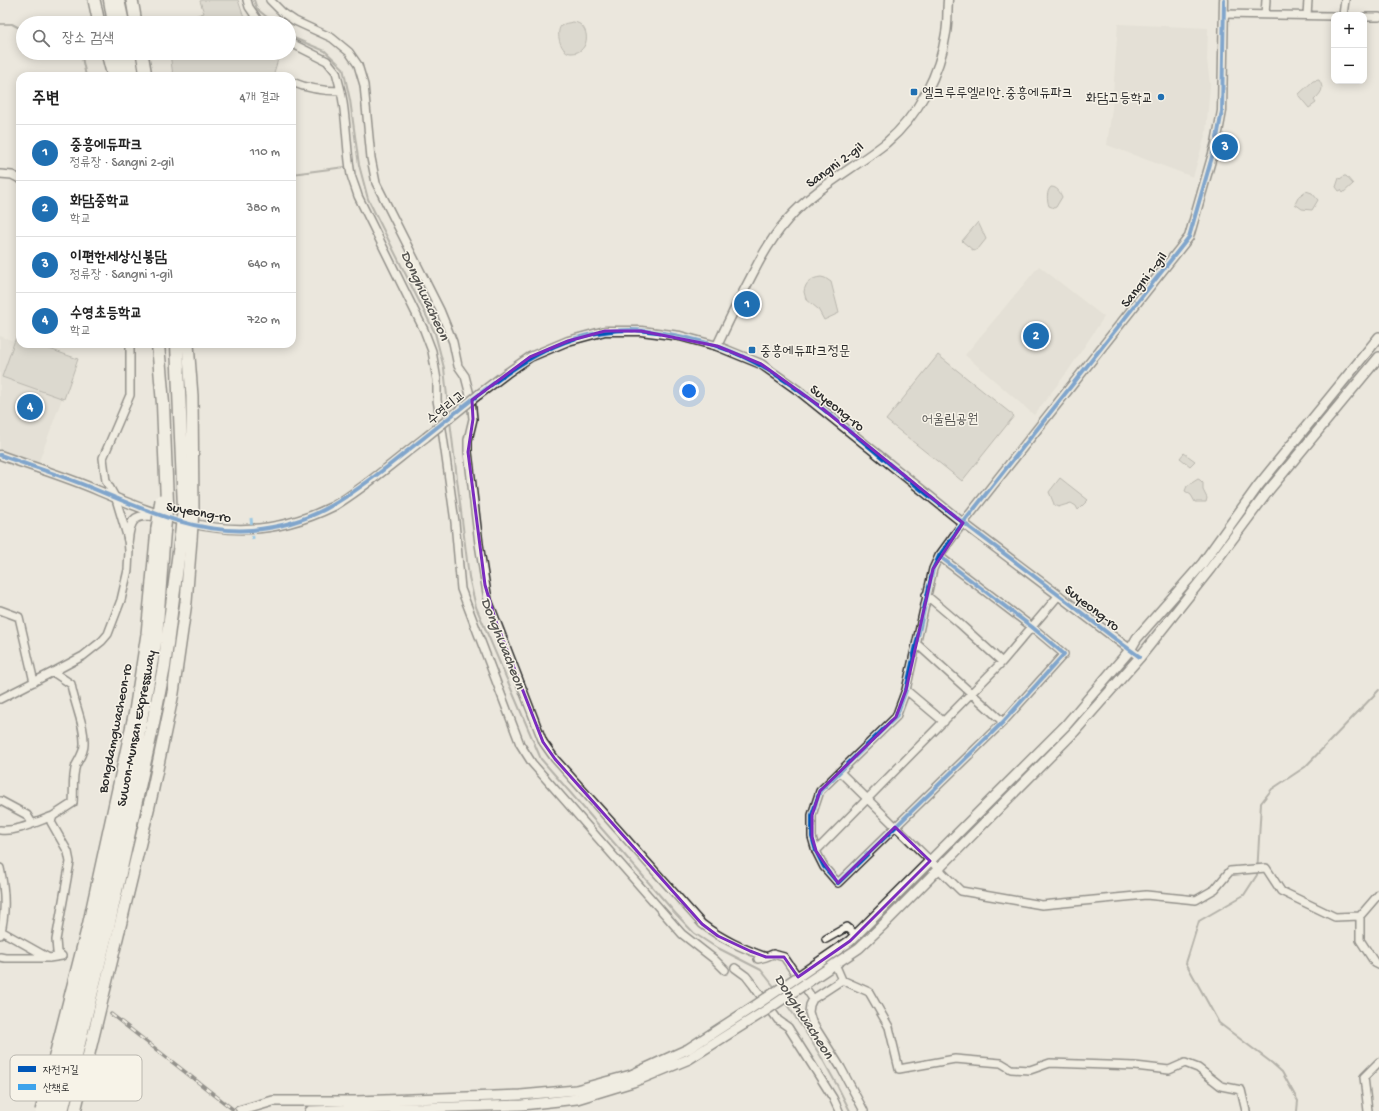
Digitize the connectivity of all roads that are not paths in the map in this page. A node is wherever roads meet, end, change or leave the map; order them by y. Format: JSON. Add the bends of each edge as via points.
{"nodes":[{"id":1,"x":94,"y":0,"type":"edge"},
{"id":2,"x":102,"y":0,"type":"edge"},
{"id":3,"x":110,"y":0,"type":"edge"},
{"id":4,"x":118,"y":0,"type":"edge"},
{"id":5,"x":132,"y":0,"type":"edge"},
{"id":6,"x":247,"y":0,"type":"edge"},
{"id":7,"x":270,"y":0,"type":"edge"},
{"id":8,"x":948,"y":0,"type":"edge"},
{"id":9,"x":1224,"y":0,"type":"edge"},
{"id":10,"x":1266,"y":0,"type":"edge"},
{"id":11,"x":1308,"y":0,"type":"edge"},
{"id":12,"x":1345,"y":0,"type":"edge"},
{"id":13,"x":1343,"y":12,"type":"edge"},
{"id":14,"x":1224,"y":14,"type":"junction"},
{"id":15,"x":1265,"y":14,"type":"junction"},
{"id":16,"x":1307,"y":15,"type":"junction"},
{"id":17,"x":97,"y":16,"type":"edge"},
{"id":18,"x":104,"y":16,"type":"edge"},
{"id":19,"x":113,"y":16,"type":"edge"},
{"id":20,"x":121,"y":16,"type":"edge"},
{"id":21,"x":135,"y":16,"type":"edge"},
{"id":22,"x":255,"y":16,"type":"edge"},
{"id":23,"x":288,"y":16,"type":"edge"},
{"id":24,"x":1331,"y":16,"type":"edge"},
{"id":25,"x":1367,"y":17,"type":"edge"},
{"id":26,"x":1379,"y":17,"type":"edge"},
{"id":27,"x":296,"y":20,"type":"edge"},
{"id":28,"x":296,"y":46,"type":"edge"},
{"id":29,"x":109,"y":60,"type":"edge"},
{"id":30,"x":111,"y":60,"type":"edge"},
{"id":31,"x":120,"y":60,"type":"edge"},
{"id":32,"x":131,"y":60,"type":"edge"},
{"id":33,"x":143,"y":60,"type":"edge"},
{"id":34,"x":113,"y":72,"type":"edge"},
{"id":35,"x":113,"y":72,"type":"edge"},
{"id":36,"x":121,"y":72,"type":"edge"},
{"id":37,"x":133,"y":72,"type":"edge"},
{"id":38,"x":146,"y":72,"type":"edge"},
{"id":39,"x":296,"y":84,"type":"edge"},
{"id":40,"x":341,"y":91,"type":"junction"},
{"id":41,"x":0,"y":174,"type":"edge"},
{"id":42,"x":16,"y":177,"type":"edge"},
{"id":43,"x":1379,"y":337,"type":"edge"},
{"id":44,"x":717,"y":346,"type":"junction"},
{"id":45,"x":130,"y":348,"type":"edge"},
{"id":46,"x":152,"y":348,"type":"edge"},
{"id":47,"x":158,"y":348,"type":"edge"},
{"id":48,"x":177,"y":348,"type":"edge"},
{"id":49,"x":188,"y":348,"type":"edge"},
{"id":50,"x":1379,"y":357,"type":"edge"},
{"id":51,"x":478,"y":395,"type":"joint"},
{"id":52,"x":426,"y":437,"type":"joint"},
{"id":53,"x":0,"y":455,"type":"edge"},
{"id":54,"x":116,"y":499,"type":"junction"},
{"id":55,"x":164,"y":501,"type":"junction"},
{"id":56,"x":188,"y":509,"type":"junction"},
{"id":57,"x":164,"y":517,"type":"junction"},
{"id":58,"x":963,"y":523,"type":"junction"},
{"id":59,"x":128,"y":540,"type":"junction"},
{"id":60,"x":939,"y":556,"type":"junction"},
{"id":61,"x":926,"y":595,"type":"junction"},
{"id":62,"x":1059,"y":595,"type":"junction"},
{"id":63,"x":0,"y":610,"type":"edge"},
{"id":64,"x":1032,"y":627,"type":"junction"},
{"id":65,"x":917,"y":644,"type":"junction"},
{"id":66,"x":1130,"y":650,"type":"junction"},
{"id":67,"x":1140,"y":657,"type":"junction"},
{"id":68,"x":1002,"y":662,"type":"junction"},
{"id":69,"x":53,"y":672,"type":"junction"},
{"id":70,"x":34,"y":682,"type":"junction"},
{"id":71,"x":906,"y":690,"type":"junction"},
{"id":72,"x":972,"y":694,"type":"junction"},
{"id":73,"x":0,"y":700,"type":"edge"},
{"id":74,"x":944,"y":722,"type":"junction"},
{"id":75,"x":1003,"y":722,"type":"junction"},
{"id":76,"x":840,"y":772,"type":"junction"},
{"id":77,"x":868,"y":799,"type":"junction"},
{"id":78,"x":1,"y":801,"type":"edge"},
{"id":79,"x":53,"y":816,"type":"junction"},
{"id":80,"x":32,"y":823,"type":"junction"},
{"id":81,"x":895,"y":826,"type":"junction"},
{"id":82,"x":0,"y":830,"type":"edge"},
{"id":83,"x":816,"y":851,"type":"junction"},
{"id":84,"x":930,"y":861,"type":"junction"},
{"id":85,"x":0,"y":868,"type":"edge"},
{"id":86,"x":938,"y":869,"type":"junction"},
{"id":87,"x":1379,"y":894,"type":"edge"},
{"id":88,"x":1360,"y":916,"type":"junction"},
{"id":89,"x":104,"y":926,"type":"junction"},
{"id":90,"x":1,"y":933,"type":"edge"},
{"id":91,"x":856,"y":935,"type":"junction"},
{"id":92,"x":826,"y":939,"type":"dead end"},
{"id":93,"x":0,"y":957,"type":"edge"},
{"id":94,"x":766,"y":957,"type":"junction"},
{"id":95,"x":49,"y":958,"type":"junction"},
{"id":96,"x":758,"y":959,"type":"dead end"},
{"id":97,"x":835,"y":964,"type":"junction"},
{"id":98,"x":1379,"y":965,"type":"edge"},
{"id":99,"x":735,"y":968,"type":"dead end"},
{"id":100,"x":725,"y":970,"type":"dead end"},
{"id":101,"x":842,"y":980,"type":"junction"},
{"id":102,"x":813,"y":999,"type":"junction"},
{"id":103,"x":61,"y":1055,"type":"edge"},
{"id":104,"x":68,"y":1055,"type":"edge"},
{"id":105,"x":75,"y":1055,"type":"edge"},
{"id":106,"x":84,"y":1055,"type":"edge"},
{"id":107,"x":1379,"y":1062,"type":"edge"},
{"id":108,"x":45,"y":1101,"type":"edge"},
{"id":109,"x":55,"y":1101,"type":"edge"},
{"id":110,"x":64,"y":1101,"type":"edge"},
{"id":111,"x":77,"y":1101,"type":"edge"},
{"id":112,"x":42,"y":1111,"type":"edge"},
{"id":113,"x":52,"y":1111,"type":"edge"},
{"id":114,"x":62,"y":1111,"type":"edge"},
{"id":115,"x":75,"y":1111,"type":"edge"},
{"id":116,"x":239,"y":1111,"type":"edge"},
{"id":117,"x":310,"y":1111,"type":"edge"},
{"id":118,"x":839,"y":1111,"type":"edge"},
{"id":119,"x":864,"y":1111,"type":"edge"},
{"id":120,"x":1246,"y":1111,"type":"edge"},
{"id":121,"x":1368,"y":1111,"type":"edge"}],
"edges":[{"from":1,"to":17,"type":"highway"},
{"from":2,"to":18,"type":"highway"},
{"from":3,"to":19,"type":"highway"},
{"from":4,"to":20,"type":"highway"},
{"from":5,"to":21,"type":"highway"},
{"from":6,"to":22,"type":"street"},
{"from":7,"to":23,"type":"street"},
{"from":8,"to":44,"type":"street","name":"Sangni 2-gil","via":[[946,33],[939,64],[925,96],[906,122],[886,142],[808,199],[787,219],[766,248]]},
{"from":9,"to":14,"type":"street","name":"Sangni 1-gil"},
{"from":10,"to":15,"type":"street"},
{"from":11,"to":16,"type":"street"},
{"from":12,"to":13,"type":"street"},
{"from":14,"to":15,"type":"street"},
{"from":14,"to":58,"type":"street","name":"Sangni 1-gil","via":[[1222,111],[1216,143],[1189,237]]},
{"from":15,"to":16,"type":"street"},
{"from":16,"to":24,"type":"street"},
{"from":25,"to":26,"type":"street"},
{"from":27,"to":94,"type":"street","via":[[332,38],[349,52],[358,65],[364,85],[376,183],[440,310],[453,342],[458,366],[465,376],[472,399],[473,418],[468,452],[485,586],[497,625],[543,742],[555,759],[702,924],[735,945]]},
{"from":28,"to":40,"type":"street","via":[[327,61],[336,72]]},
{"from":29,"to":34,"type":"highway"},
{"from":30,"to":35,"type":"highway"},
{"from":31,"to":36,"type":"highway"},
{"from":32,"to":37,"type":"highway"},
{"from":33,"to":38,"type":"highway"},
{"from":39,"to":40,"type":"street","via":[[323,91]]},
{"from":40,"to":100,"type":"street","via":[[351,171],[358,196],[432,351],[455,522],[461,589],[520,744],[532,763],[682,934]]},
{"from":41,"to":42,"type":"street"},
{"from":43,"to":66,"type":"main road","via":[[1258,486],[1202,564],[1137,638]]},
{"from":44,"to":51,"type":"street","name":"Suyeong-ro","via":[[680,336],[641,331],[605,331],[568,341],[530,357]]},
{"from":44,"to":58,"type":"street","name":"Suyeong-ro","via":[[761,364],[800,391]]},
{"from":45,"to":54,"type":"street","via":[[130,395],[103,458],[106,481]]},
{"from":46,"to":55,"type":"highway"},
{"from":47,"to":55,"type":"highway","name":"Suwon-Munsan Expressway","via":[[163,404]]},
{"from":48,"to":56,"type":"highway","name":"Suwon-Munsan Expressway"},
{"from":49,"to":56,"type":"highway","via":[[192,396]]},
{"from":50,"to":67,"type":"main road","via":[[1269,490]]},
{"from":51,"to":52,"type":"street","name":"수영리교","bridge":true},
{"from":52,"to":57,"type":"street","name":"Suyeong-ro","via":[[355,492],[333,506],[302,520],[249,530],[218,529]]},
{"from":53,"to":54,"type":"street","name":"Suyeong-ro"},
{"from":54,"to":57,"type":"street","name":"Suyeong-ro"},
{"from":54,"to":59,"type":"street"},
{"from":55,"to":89,"type":"highway","name":"Suwon-Munsan Expressway","bridge":true,"via":[[160,530],[156,637]]},
{"from":56,"to":89,"type":"highway","name":"Suwon-Munsan Expressway","bridge":true,"via":[[186,538],[151,733]]},
{"from":57,"to":59,"type":"street","via":[[137,517],[131,524]]},
{"from":58,"to":60,"type":"street"},
{"from":58,"to":62,"type":"street","name":"Suyeong-ro"},
{"from":59,"to":69,"type":"street","via":[[128,570],[121,600],[108,634],[92,650]]},
{"from":60,"to":61,"type":"street"},
{"from":60,"to":64,"type":"street"},
{"from":61,"to":65,"type":"street"},
{"from":61,"to":68,"type":"street"},
{"from":62,"to":64,"type":"street"},
{"from":62,"to":66,"type":"street","name":"Suyeong-ro"},
{"from":63,"to":70,"type":"street","via":[[19,617]]},
{"from":64,"to":68,"type":"street"},
{"from":64,"to":75,"type":"street","via":[[1064,654]]},
{"from":65,"to":71,"type":"street"},
{"from":65,"to":72,"type":"street"},
{"from":66,"to":67,"type":"street","name":"Suyeong-ro"},
{"from":66,"to":84,"type":"main road","via":[[1066,725]]},
{"from":67,"to":86,"type":"main road","via":[[1074,732]]},
{"from":68,"to":72,"type":"street"},
{"from":69,"to":70,"type":"street"},
{"from":69,"to":79,"type":"street","via":[[70,684],[78,708],[85,747],[74,774],[73,803]]},
{"from":70,"to":73,"type":"street"},
{"from":71,"to":74,"type":"street"},
{"from":71,"to":76,"type":"street","via":[[896,717]]},
{"from":72,"to":74,"type":"street"},
{"from":72,"to":75,"type":"street"},
{"from":74,"to":77,"type":"street"},
{"from":75,"to":81,"type":"street"},
{"from":76,"to":77,"type":"street"},
{"from":76,"to":83,"type":"street","via":[[820,791],[812,815],[812,836]]},
{"from":77,"to":81,"type":"street"},
{"from":77,"to":83,"type":"street"},
{"from":78,"to":80,"type":"street","via":[[27,815]]},
{"from":79,"to":80,"type":"street"},
{"from":79,"to":95,"type":"street","via":[[51,822],[68,852],[70,862],[56,940],[57,952],[62,956]]},
{"from":80,"to":82,"type":"street","via":[[16,830]]},
{"from":81,"to":83,"type":"street","via":[[838,883],[824,867]]},
{"from":81,"to":84,"type":"street"},
{"from":84,"to":86,"type":"street"},
{"from":84,"to":91,"type":"main road"},
{"from":85,"to":90,"type":"street","via":[[4,903]]},
{"from":86,"to":88,"type":"street","via":[[961,891],[1042,905],[1146,895],[1196,900],[1216,889],[1230,871],[1266,868],[1281,891],[1335,917]]},
{"from":86,"to":97,"type":"main road","via":[[859,948]]},
{"from":87,"to":88,"type":"street"},
{"from":88,"to":98,"type":"street","via":[[1360,940]]},
{"from":89,"to":103,"type":"highway","bridge":true},
{"from":89,"to":104,"type":"highway","name":"Suwon-Munsan Expressway","bridge":true},
{"from":89,"to":105,"type":"highway","name":"Suwon-Munsan Expressway","bridge":true},
{"from":89,"to":106,"type":"highway","bridge":true},
{"from":90,"to":95,"type":"street"},
{"from":91,"to":92,"type":"street","via":[[847,927]]},
{"from":91,"to":116,"type":"main road","bridge":true,"via":[[688,1049],[631,1075],[576,1090],[521,1095],[357,1101],[272,1101]]},
{"from":93,"to":95,"type":"street"},
{"from":94,"to":96,"type":"street"},
{"from":94,"to":102,"type":"street","via":[[773,954],[784,956]]},
{"from":97,"to":101,"type":"street"},
{"from":97,"to":117,"type":"main road","bridge":true,"via":[[689,1059],[633,1082],[577,1099],[522,1105]]},
{"from":99,"to":118,"type":"street","via":[[746,976],[778,1020],[788,1026]]},
{"from":101,"to":102,"type":"street"},
{"from":101,"to":120,"type":"street","via":[[869,992],[889,1027],[899,1069],[955,1060],[1001,1063],[1017,1070],[1030,1070],[1050,1063],[1169,1070],[1185,1063],[1198,1068],[1221,1086],[1241,1090]]},
{"from":102,"to":119,"type":"street","via":[[809,1012],[812,1022]]},
{"from":107,"to":121,"type":"street","via":[[1364,1077]]},
{"from":108,"to":112,"type":"highway","bridge":true},
{"from":109,"to":113,"type":"highway","name":"Suwon-Munsan Expressway","bridge":true},
{"from":110,"to":114,"type":"highway","name":"Suwon-Munsan Expressway","bridge":true},
{"from":111,"to":115,"type":"highway","bridge":true}]}
